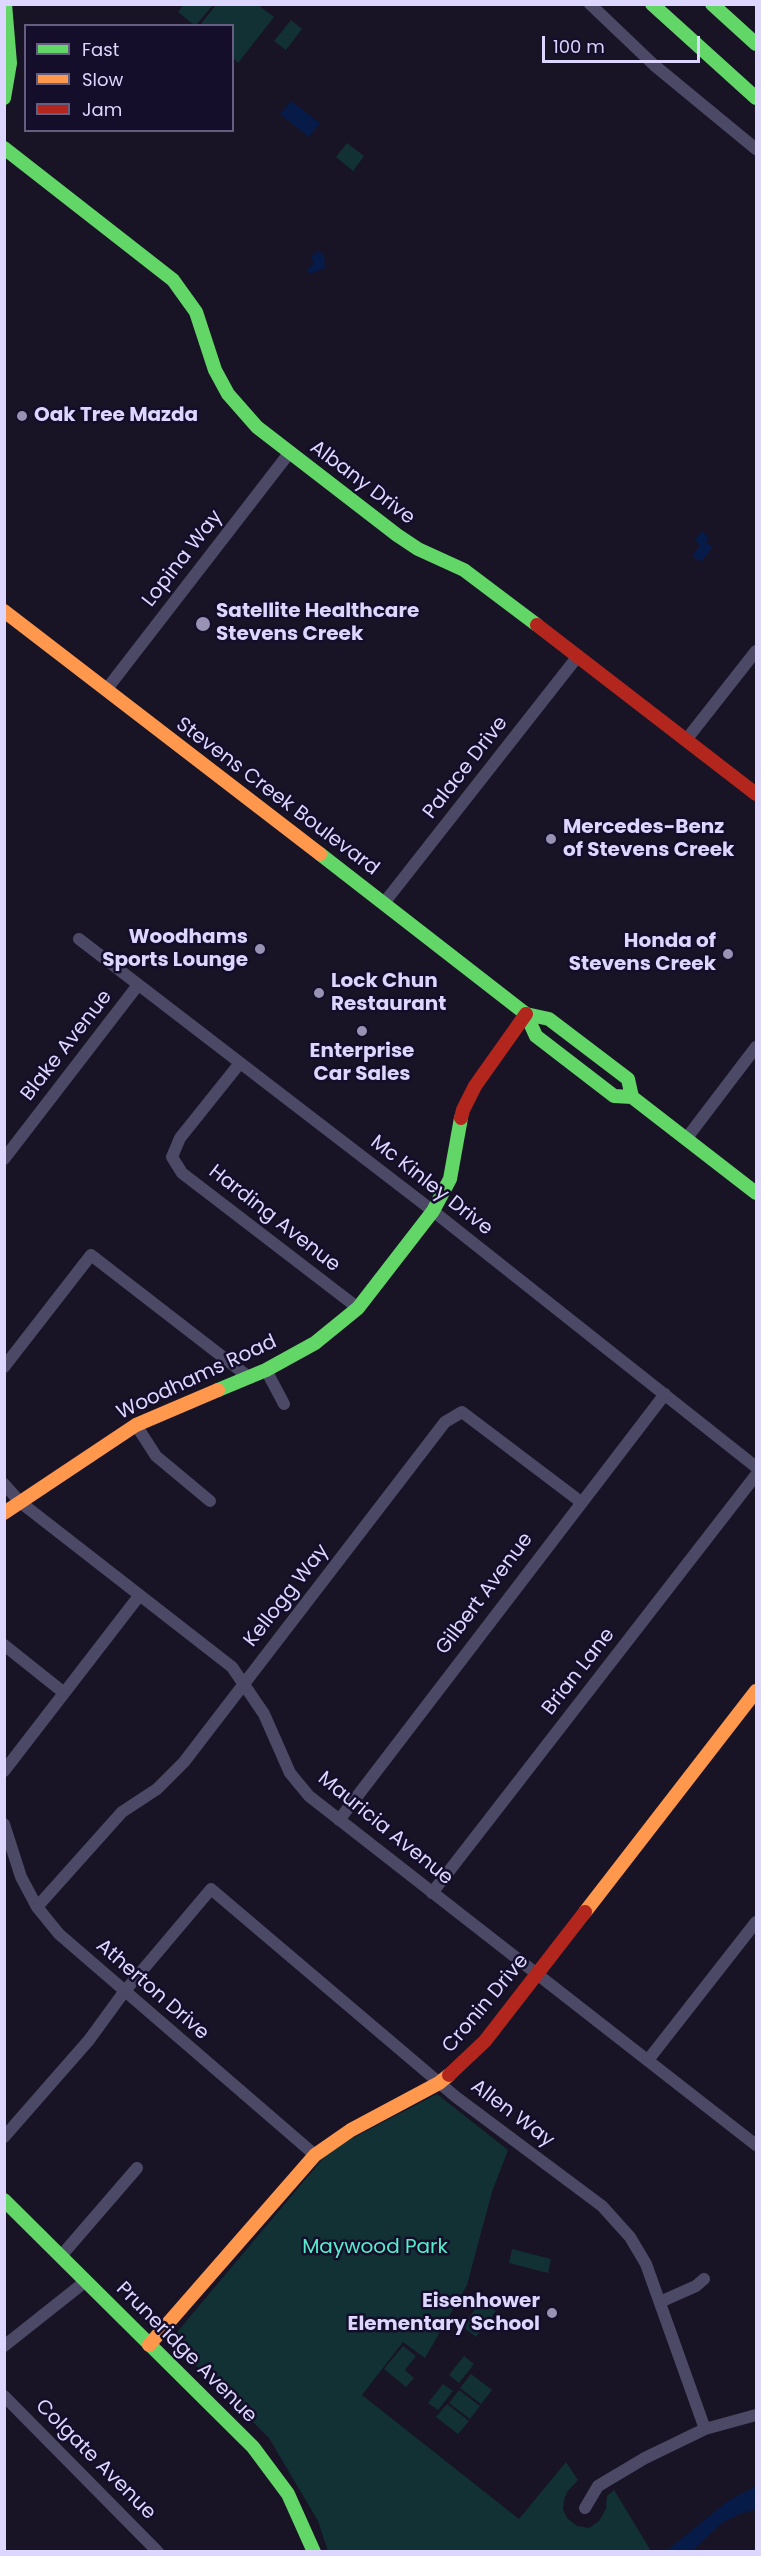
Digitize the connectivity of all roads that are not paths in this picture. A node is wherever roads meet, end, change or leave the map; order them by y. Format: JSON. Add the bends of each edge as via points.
{"nodes":[{"id":1,"x":5,"y":4,"type":"edge"},
{"id":2,"x":590,"y":4,"type":"edge"},
{"id":3,"x":652,"y":4,"type":"edge"},
{"id":4,"x":712,"y":4,"type":"edge"},
{"id":5,"x":729,"y":4,"type":"edge"},
{"id":6,"x":735,"y":26,"type":"junction"},
{"id":7,"x":756,"y":44,"type":"edge"},
{"id":8,"x":4,"y":98,"type":"edge"},
{"id":9,"x":756,"y":98,"type":"edge"},
{"id":10,"x":4,"y":147,"type":"edge"},
{"id":11,"x":756,"y":148,"type":"edge"},
{"id":12,"x":290,"y":452,"type":"junction"},
{"id":13,"x":4,"y":611,"type":"edge"},
{"id":14,"x":756,"y":651,"type":"edge"},
{"id":15,"x":578,"y":656,"type":"junction"},
{"id":16,"x":106,"y":690,"type":"junction"},
{"id":17,"x":686,"y":740,"type":"junction"},
{"id":18,"x":756,"y":794,"type":"edge"},
{"id":19,"x":384,"y":903,"type":"junction"},
{"id":20,"x":79,"y":939,"type":"dead end"},
{"id":21,"x":138,"y":985,"type":"junction"},
{"id":22,"x":526,"y":1014,"type":"junction"},
{"id":23,"x":756,"y":1047,"type":"edge"},
{"id":24,"x":240,"y":1063,"type":"junction"},
{"id":25,"x":632,"y":1097,"type":"junction"},
{"id":26,"x":686,"y":1139,"type":"junction"},
{"id":27,"x":4,"y":1159,"type":"edge"},
{"id":28,"x":756,"y":1193,"type":"edge"},
{"id":29,"x":433,"y":1211,"type":"junction"},
{"id":30,"x":357,"y":1308,"type":"junction"},
{"id":31,"x":4,"y":1367,"type":"edge"},
{"id":32,"x":266,"y":1370,"type":"junction"},
{"id":33,"x":250,"y":1378,"type":"junction"},
{"id":34,"x":665,"y":1394,"type":"junction"},
{"id":35,"x":284,"y":1404,"type":"dead end"},
{"id":36,"x":136,"y":1425,"type":"junction"},
{"id":37,"x":756,"y":1467,"type":"edge"},
{"id":38,"x":756,"y":1475,"type":"edge"},
{"id":39,"x":4,"y":1484,"type":"edge"},
{"id":40,"x":210,"y":1501,"type":"dead end"},
{"id":41,"x":20,"y":1502,"type":"junction"},
{"id":42,"x":581,"y":1502,"type":"junction"},
{"id":43,"x":4,"y":1513,"type":"edge"},
{"id":44,"x":139,"y":1596,"type":"junction"},
{"id":45,"x":4,"y":1645,"type":"edge"},
{"id":46,"x":244,"y":1684,"type":"junction"},
{"id":47,"x":756,"y":1691,"type":"edge"},
{"id":48,"x":63,"y":1692,"type":"junction"},
{"id":49,"x":4,"y":1771,"type":"edge"},
{"id":50,"x":339,"y":1820,"type":"junction"},
{"id":51,"x":4,"y":1824,"type":"edge"},
{"id":52,"x":432,"y":1893,"type":"junction"},
{"id":53,"x":37,"y":1906,"type":"junction"},
{"id":54,"x":756,"y":1922,"type":"edge"},
{"id":55,"x":538,"y":1974,"type":"junction"},
{"id":56,"x":124,"y":1992,"type":"junction"},
{"id":57,"x":648,"y":2060,"type":"junction"},
{"id":58,"x":439,"y":2083,"type":"junction"},
{"id":59,"x":4,"y":2137,"type":"edge"},
{"id":60,"x":756,"y":2145,"type":"edge"},
{"id":61,"x":315,"y":2155,"type":"junction"},
{"id":62,"x":136,"y":2168,"type":"dead end"},
{"id":63,"x":4,"y":2200,"type":"edge"},
{"id":64,"x":61,"y":2256,"type":"junction"},
{"id":65,"x":704,"y":2279,"type":"dead end"},
{"id":66,"x":86,"y":2281,"type":"junction"},
{"id":67,"x":660,"y":2302,"type":"junction"},
{"id":68,"x":149,"y":2344,"type":"junction"},
{"id":69,"x":4,"y":2346,"type":"edge"},
{"id":70,"x":4,"y":2396,"type":"edge"},
{"id":71,"x":756,"y":2415,"type":"edge"},
{"id":72,"x":705,"y":2429,"type":"junction"},
{"id":73,"x":585,"y":2508,"type":"dead end"},
{"id":74,"x":158,"y":2552,"type":"edge"},
{"id":75,"x":314,"y":2552,"type":"edge"}],
"edges":[{"from":1,"to":8,"type":"main road","via":[[10,63]]},
{"from":2,"to":11,"type":"street","via":[[654,65]]},
{"from":3,"to":9,"type":"main road"},
{"from":4,"to":6,"type":"main road"},
{"from":5,"to":6,"type":"main road"},
{"from":6,"to":7,"type":"main road"},
{"from":10,"to":12,"type":"main road","name":"Albany Drive","via":[[173,280],[195,310],[215,370],[228,394],[257,427]]},
{"from":12,"to":15,"type":"main road","name":"Albany Drive","via":[[397,535],[465,570]]},
{"from":12,"to":16,"type":"street","name":"Lopina Way"},
{"from":13,"to":16,"type":"main road","name":"Stevens Creek Boulevard"},
{"from":14,"to":17,"type":"street"},
{"from":15,"to":17,"type":"main road","name":"Albany Drive"},
{"from":15,"to":19,"type":"street","name":"Palace Drive"},
{"from":16,"to":19,"type":"main road","name":"Stevens Creek Boulevard"},
{"from":17,"to":18,"type":"main road","name":"Albany Drive"},
{"from":19,"to":22,"type":"main road","name":"Stevens Creek Boulevard"},
{"from":20,"to":21,"type":"street","name":"Mc Kinley Drive"},
{"from":21,"to":24,"type":"street","name":"Mc Kinley Drive"},
{"from":21,"to":27,"type":"street","name":"Blake Avenue"},
{"from":22,"to":25,"type":"main road","name":"Stevens Creek Boulevard","via":[[536,1035],[614,1096]]},
{"from":22,"to":25,"type":"main road","name":"Stevens Creek Boulevard","via":[[549,1019],[628,1079]]},
{"from":22,"to":29,"type":"main road","name":"Woodhams Road","via":[[475,1086],[463,1110],[450,1179]]},
{"from":23,"to":26,"type":"street"},
{"from":24,"to":29,"type":"street","name":"Mc Kinley Drive"},
{"from":24,"to":30,"type":"street","name":"Harding Avenue","via":[[180,1138],[172,1157],[183,1173]]},
{"from":25,"to":26,"type":"main road","name":"Stevens Creek Boulevard"},
{"from":26,"to":28,"type":"main road","name":"Stevens Creek Boulevard"},
{"from":29,"to":30,"type":"main road","name":"Woodhams Road"},
{"from":29,"to":34,"type":"street","name":"Mc Kinley Drive"},
{"from":30,"to":32,"type":"main road","name":"Woodhams Road","via":[[315,1343]]},
{"from":31,"to":33,"type":"street","via":[[91,1255]]},
{"from":32,"to":33,"type":"main road","name":"Woodhams Road"},
{"from":32,"to":35,"type":"street"},
{"from":33,"to":36,"type":"main road","name":"Woodhams Road"},
{"from":34,"to":37,"type":"street","name":"Mc Kinley Drive"},
{"from":34,"to":42,"type":"street","name":"Gilbert Avenue"},
{"from":36,"to":40,"type":"street","via":[[156,1456]]},
{"from":36,"to":41,"type":"main road","name":"Woodhams Road"},
{"from":38,"to":52,"type":"street","name":"Brian Lane"},
{"from":39,"to":41,"type":"street","name":"Mauricia Avenue"},
{"from":41,"to":43,"type":"main road","name":"Woodhams Road"},
{"from":41,"to":44,"type":"street","name":"Mauricia Avenue"},
{"from":42,"to":46,"type":"street","name":"Kellogg Way","via":[[462,1412],[446,1422]]},
{"from":42,"to":50,"type":"street","name":"Gilbert Avenue"},
{"from":44,"to":46,"type":"street","name":"Mauricia Avenue","via":[[232,1667]]},
{"from":44,"to":48,"type":"street"},
{"from":45,"to":48,"type":"street"},
{"from":46,"to":50,"type":"street","name":"Mauricia Avenue","via":[[264,1714],[290,1773],[309,1796]]},
{"from":46,"to":53,"type":"street","name":"Kellogg Way","via":[[184,1762],[157,1789],[122,1812]]},
{"from":47,"to":55,"type":"main road","name":"Cronin Drive"},
{"from":48,"to":49,"type":"street"},
{"from":50,"to":52,"type":"street","name":"Mauricia Avenue"},
{"from":51,"to":53,"type":"street","name":"Atherton Drive","via":[[21,1877]]},
{"from":52,"to":55,"type":"street","name":"Mauricia Avenue"},
{"from":53,"to":56,"type":"street","name":"Atherton Drive","via":[[59,1934]]},
{"from":54,"to":57,"type":"street"},
{"from":55,"to":57,"type":"street","name":"Mauricia Avenue"},
{"from":55,"to":58,"type":"main road","name":"Cronin Drive","via":[[485,2041]]},
{"from":56,"to":58,"type":"street","name":"Allen Way","via":[[212,1888]]},
{"from":56,"to":59,"type":"street","via":[[89,2040]]},
{"from":56,"to":61,"type":"street","name":"Atherton Drive"},
{"from":57,"to":60,"type":"street","name":"Mauricia Avenue"},
{"from":58,"to":61,"type":"main road","name":"Cronin Drive","via":[[351,2130]]},
{"from":58,"to":67,"type":"street","name":"Allen Way","via":[[602,2206],[630,2237],[646,2264]]},
{"from":61,"to":68,"type":"main road","name":"Cronin Drive"},
{"from":62,"to":64,"type":"street"},
{"from":63,"to":64,"type":"main road","name":"Pruneridge Avenue"},
{"from":64,"to":66,"type":"main road","name":"Pruneridge Avenue"},
{"from":65,"to":67,"type":"street"},
{"from":66,"to":68,"type":"main road","name":"Pruneridge Avenue"},
{"from":66,"to":69,"type":"street"},
{"from":67,"to":72,"type":"street","name":"Allen Way"},
{"from":68,"to":75,"type":"main road","name":"Pruneridge Avenue","via":[[253,2447],[288,2494]]},
{"from":70,"to":74,"type":"street","name":"Colgate Avenue"},
{"from":71,"to":72,"type":"street"},
{"from":72,"to":73,"type":"street","via":[[598,2486]]}]}
